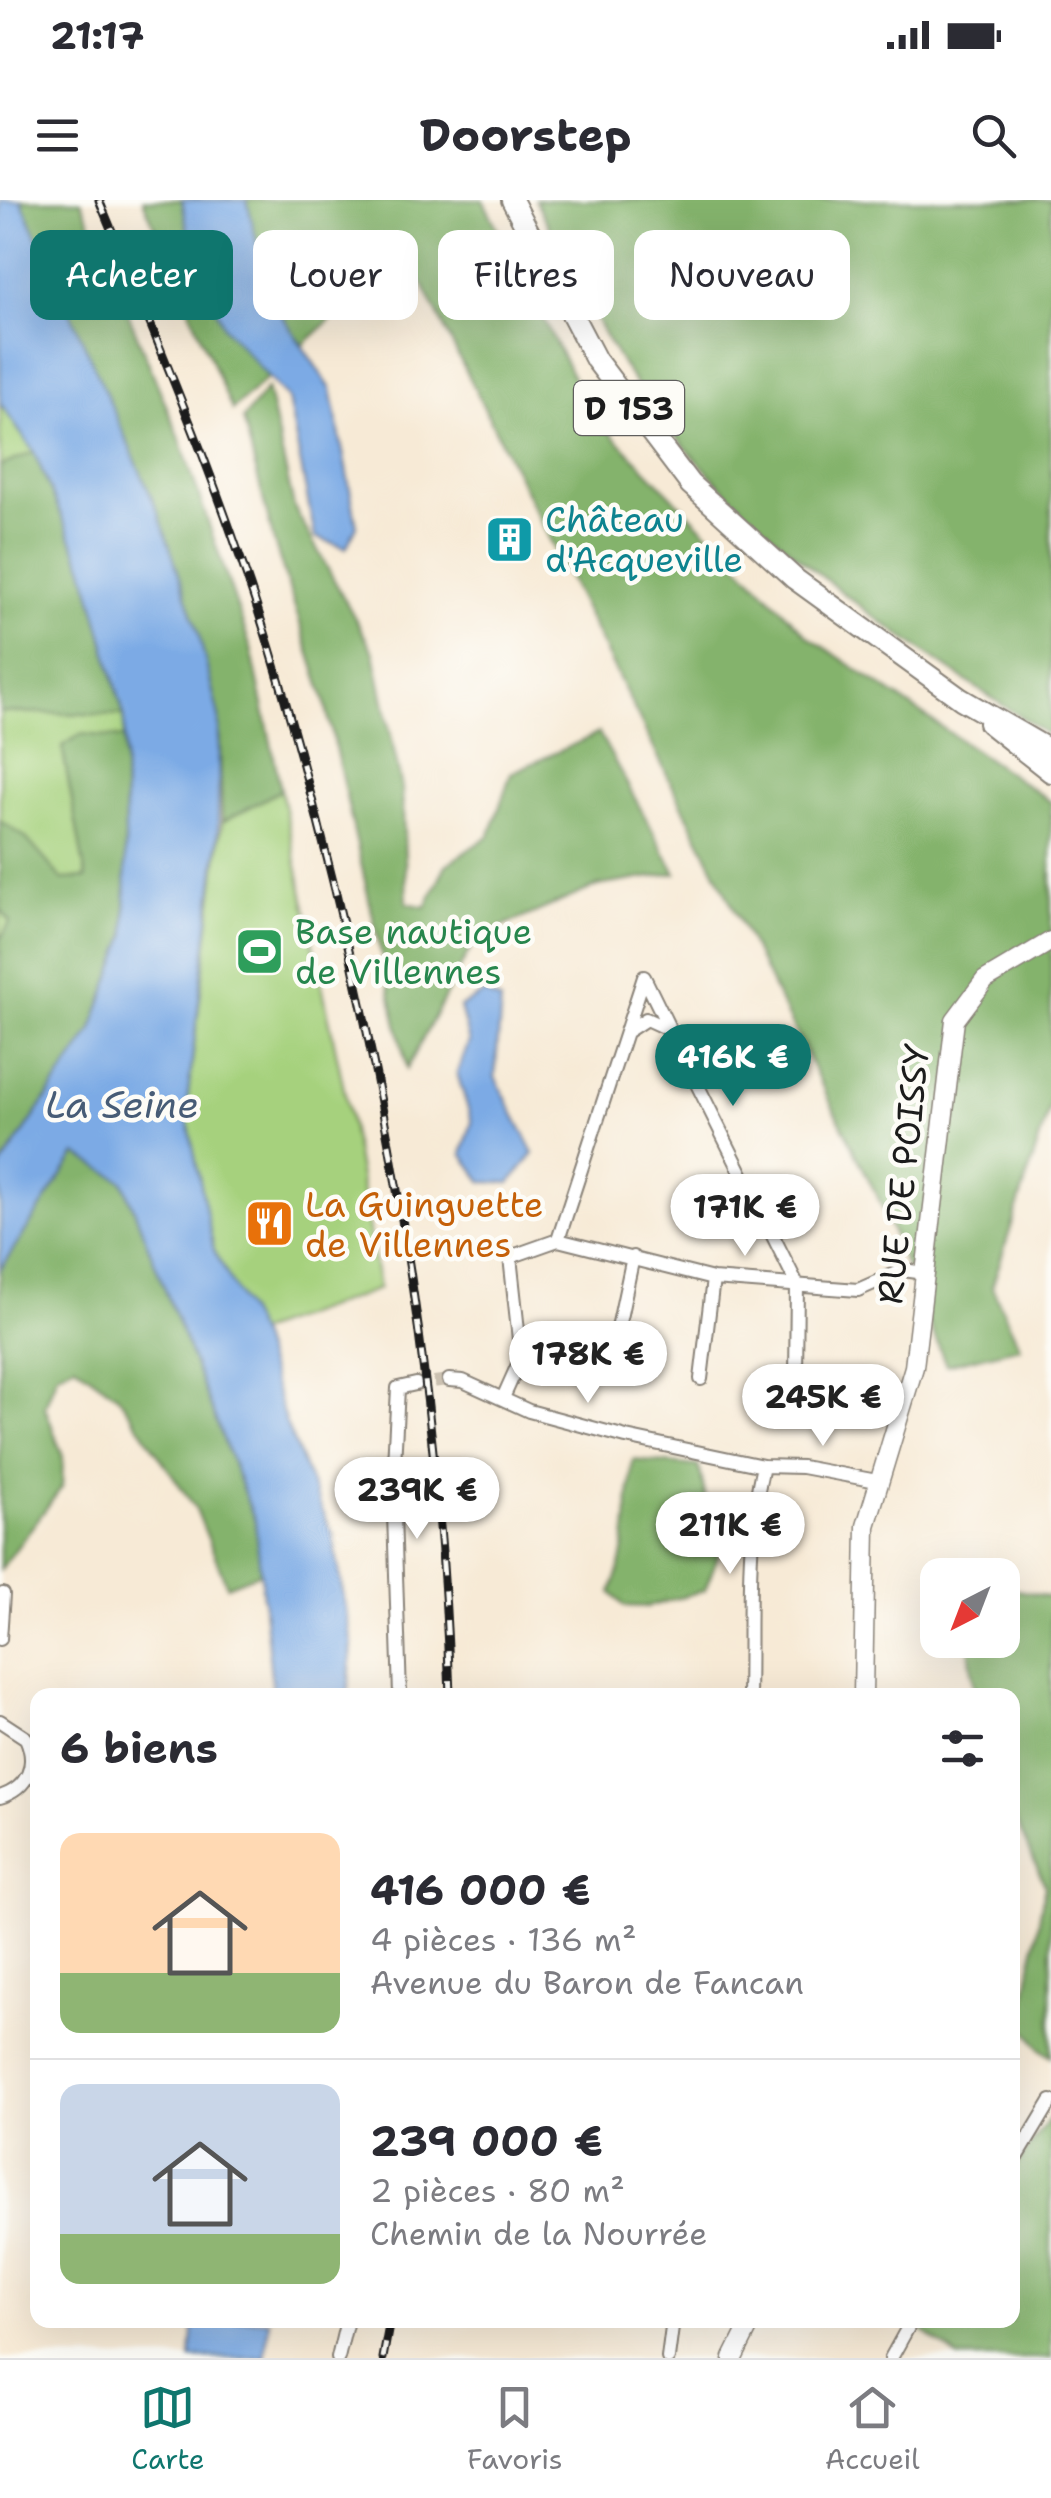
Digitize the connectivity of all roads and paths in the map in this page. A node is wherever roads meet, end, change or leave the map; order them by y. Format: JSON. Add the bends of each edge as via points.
{"nodes":[{"id":1,"x":512,"y":200,"type":"edge"},
{"id":2,"x":961,"y":699,"type":"junction"},
{"id":3,"x":1051,"y":751,"type":"edge"},
{"id":4,"x":1051,"y":772,"type":"edge"},
{"id":5,"x":1051,"y":941,"type":"edge"},
{"id":6,"x":670,"y":1030,"type":"junction"},
{"id":7,"x":626,"y":1032,"type":"junction"},
{"id":8,"x":558,"y":1240,"type":"junction"},
{"id":9,"x":633,"y":1256,"type":"junction"},
{"id":10,"x":925,"y":1273,"type":"junction"},
{"id":11,"x":713,"y":1279,"type":"junction"},
{"id":12,"x":797,"y":1284,"type":"junction"},
{"id":13,"x":612,"y":1356,"type":"dead end"},
{"id":14,"x":796,"y":1376,"type":"dead end"},
{"id":15,"x":701,"y":1379,"type":"dead end"},
{"id":16,"x":448,"y":1380,"type":"tunnel mouth"},
{"id":17,"x":416,"y":1384,"type":"dead end"},
{"id":18,"x":503,"y":1398,"type":"junction"},
{"id":19,"x":763,"y":1466,"type":"junction"},
{"id":20,"x":877,"y":1481,"type":"junction"},
{"id":21,"x":3,"y":1594,"type":"dead end"},
{"id":22,"x":0,"y":1640,"type":"edge"},
{"id":23,"x":400,"y":1688,"type":"edge"},
{"id":24,"x":749,"y":1688,"type":"edge"},
{"id":25,"x":863,"y":1688,"type":"edge"},
{"id":26,"x":0,"y":1721,"type":"edge"},
{"id":27,"x":30,"y":1755,"type":"edge"},
{"id":28,"x":30,"y":1768,"type":"edge"},
{"id":29,"x":0,"y":1797,"type":"edge"},
{"id":30,"x":1051,"y":2102,"type":"edge"},
{"id":31,"x":1020,"y":2153,"type":"edge"},
{"id":32,"x":344,"y":2328,"type":"edge"},
{"id":33,"x":672,"y":2328,"type":"edge"},
{"id":34,"x":748,"y":2328,"type":"edge"},
{"id":35,"x":908,"y":2328,"type":"edge"},
{"id":36,"x":338,"y":2358,"type":"edge"},
{"id":37,"x":668,"y":2358,"type":"edge"},
{"id":38,"x":733,"y":2358,"type":"edge"},
{"id":39,"x":891,"y":2358,"type":"edge"}],
"edges":[{"from":1,"to":2,"type":"main road","number":"D 153","via":[[596,360],[690,484],[795,579]]},
{"from":2,"to":3,"type":"main road","number":"D 153"},
{"from":2,"to":4,"type":"main road","number":"D 153"},
{"from":5,"to":10,"type":"street","name":"RUE DE POISSY","via":[[985,980],[955,1020]]},
{"from":6,"to":7,"type":"street","via":[[646,1019]]},
{"from":6,"to":7,"type":"street","via":[[644,977]]},
{"from":6,"to":12,"type":"street"},
{"from":7,"to":8,"type":"street"},
{"from":8,"to":9,"type":"street"},
{"from":8,"to":18,"type":"street","via":[[510,1257],[521,1358]]},
{"from":9,"to":11,"type":"street"},
{"from":9,"to":13,"type":"street"},
{"from":10,"to":12,"type":"street","via":[[903,1270],[858,1290]]},
{"from":10,"to":20,"type":"street","name":"RUE DE POISSY","via":[[914,1367]]},
{"from":11,"to":12,"type":"street"},
{"from":11,"to":15,"type":"street"},
{"from":12,"to":14,"type":"street"},
{"from":16,"to":18,"type":"street"},
{"from":17,"to":23,"type":"street","via":[[398,1388],[393,1484]]},
{"from":18,"to":19,"type":"street","via":[[558,1420]]},
{"from":19,"to":20,"type":"street"},
{"from":19,"to":24,"type":"street","via":[[751,1528]]},
{"from":20,"to":25,"type":"street","name":"RUE DE POISSY","via":[[863,1565]]},
{"from":21,"to":22,"type":"street"},
{"from":26,"to":27,"type":"street","via":[[26,1738]]},
{"from":28,"to":29,"type":"street","via":[[22,1786]]},
{"from":30,"to":31,"type":"street"},
{"from":32,"to":36,"type":"street"},
{"from":33,"to":37,"type":"street"},
{"from":34,"to":38,"type":"street"},
{"from":35,"to":39,"type":"street"}]}
